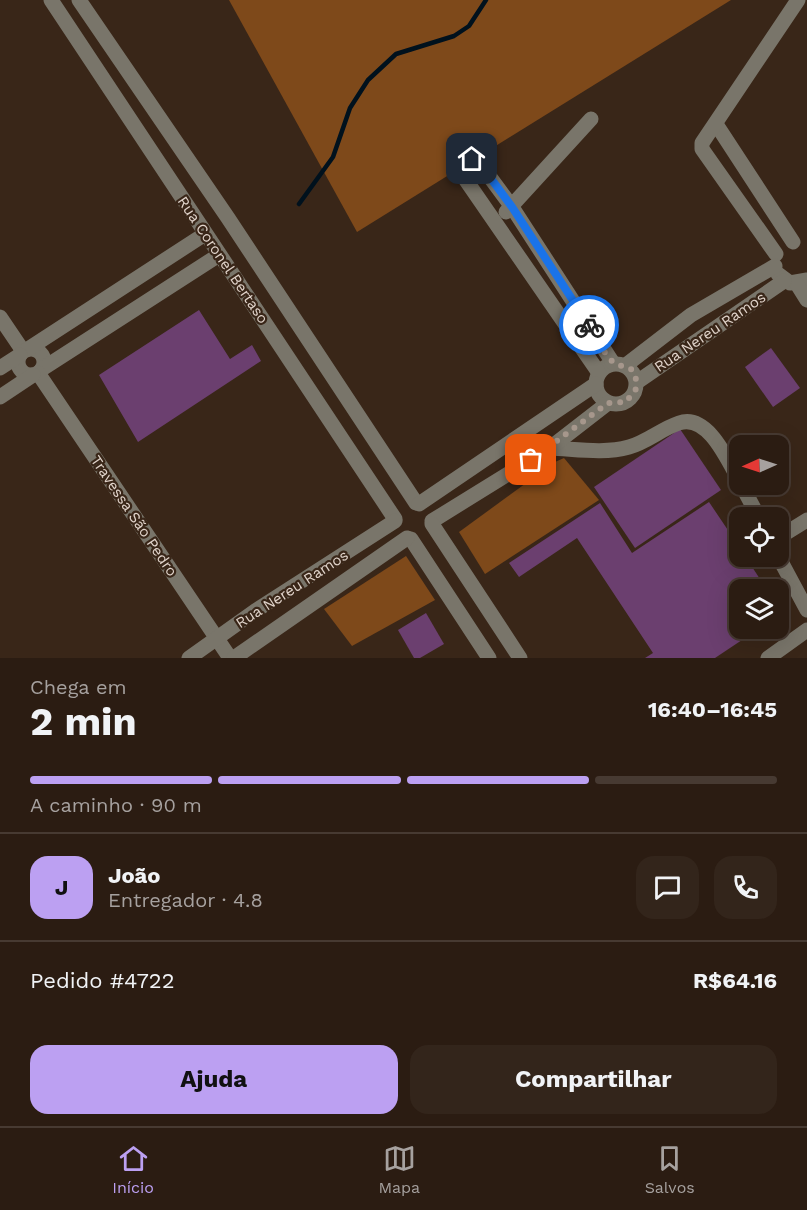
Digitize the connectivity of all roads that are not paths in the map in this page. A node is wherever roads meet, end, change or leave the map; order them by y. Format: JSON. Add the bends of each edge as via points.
{"nodes":[{"id":1,"x":51,"y":0,"type":"edge"},
{"id":2,"x":79,"y":0,"type":"edge"},
{"id":3,"x":798,"y":0,"type":"edge"},
{"id":4,"x":130,"y":73,"type":"junction"},
{"id":5,"x":108,"y":87,"type":"junction"},
{"id":6,"x":591,"y":119,"type":"dead end"},
{"id":7,"x":716,"y":124,"type":"junction"},
{"id":8,"x":512,"y":207,"type":"junction"},
{"id":9,"x":494,"y":221,"type":"junction"},
{"id":10,"x":205,"y":234,"type":"junction"},
{"id":11,"x":803,"y":245,"type":"edge"},
{"id":12,"x":219,"y":255,"type":"junction"},
{"id":13,"x":776,"y":260,"type":"junction"},
{"id":14,"x":796,"y":282,"type":"edge"},
{"id":15,"x":807,"y":300,"type":"edge"},
{"id":16,"x":0,"y":317,"type":"edge"},
{"id":17,"x":24,"y":352,"type":"junction"},
{"id":18,"x":619,"y":364,"type":"junction"},
{"id":19,"x":0,"y":368,"type":"edge"},
{"id":20,"x":329,"y":370,"type":"junction"},
{"id":21,"x":38,"y":373,"type":"junction"},
{"id":22,"x":597,"y":378,"type":"junction"},
{"id":23,"x":637,"y":382,"type":"junction"},
{"id":24,"x":306,"y":385,"type":"junction"},
{"id":25,"x":0,"y":397,"type":"edge"},
{"id":26,"x":608,"y":403,"type":"junction"},
{"id":27,"x":550,"y":448,"type":"junction"},
{"id":28,"x":729,"y":463,"type":"edge"},
{"id":29,"x":418,"y":503,"type":"junction"},
{"id":30,"x":395,"y":520,"type":"junction"},
{"id":31,"x":807,"y":520,"type":"edge"},
{"id":32,"x":432,"y":523,"type":"junction"},
{"id":33,"x":789,"y":531,"type":"edge"},
{"id":34,"x":409,"y":539,"type":"junction"},
{"id":35,"x":784,"y":567,"type":"edge"},
{"id":36,"x":807,"y":610,"type":"edge"},
{"id":37,"x":807,"y":630,"type":"edge"},
{"id":38,"x":217,"y":639,"type":"junction"},
{"id":39,"x":189,"y":658,"type":"edge"},
{"id":40,"x":232,"y":658,"type":"edge"},
{"id":41,"x":489,"y":658,"type":"edge"},
{"id":42,"x":520,"y":658,"type":"edge"},
{"id":43,"x":768,"y":658,"type":"edge"}],
"edges":[{"from":1,"to":5,"type":"street","name":"Rua Coronel Bertaso"},
{"from":2,"to":4,"type":"street","name":"Rua Coronel Bertaso"},
{"from":3,"to":7,"type":"street"},
{"from":4,"to":5,"type":"street"},
{"from":4,"to":20,"type":"street","name":"Rua Coronel Bertaso"},
{"from":5,"to":10,"type":"street","name":"Rua Coronel Bertaso"},
{"from":6,"to":8,"type":"street"},
{"from":7,"to":11,"type":"street"},
{"from":7,"to":13,"type":"street","via":[[702,149]]},
{"from":8,"to":9,"type":"street"},
{"from":8,"to":9,"type":"street","via":[[478,161],[472,159],[461,168],[461,173]]},
{"from":8,"to":18,"type":"street"},
{"from":9,"to":22,"type":"street"},
{"from":10,"to":12,"type":"street","name":"Rua Coronel Bertaso"},
{"from":10,"to":17,"type":"street"},
{"from":11,"to":13,"type":"street","name":"Rua Nereu Ramos","via":[[781,248]]},
{"from":12,"to":21,"type":"street"},
{"from":12,"to":24,"type":"street","name":"Rua Coronel Bertaso"},
{"from":13,"to":14,"type":"street"},
{"from":13,"to":18,"type":"street","name":"Rua Nereu Ramos"},
{"from":14,"to":15,"type":"street"},
{"from":14,"to":23,"type":"street","name":"Rua Nereu Ramos"},
{"from":16,"to":17,"type":"street"},
{"from":17,"to":19,"type":"street"},
{"from":17,"to":21,"type":"street","via":[[20,370]]},
{"from":17,"to":21,"type":"street","via":[[42,355]]},
{"from":18,"to":22,"type":"street"},
{"from":18,"to":23,"type":"street","via":[[635,375]]},
{"from":20,"to":24,"type":"street"},
{"from":20,"to":29,"type":"street","name":"Rua Coronel Bertaso"},
{"from":21,"to":25,"type":"street"},
{"from":21,"to":38,"type":"street","name":"Travessa São Pedro"},
{"from":22,"to":26,"type":"street","via":[[599,395]]},
{"from":22,"to":29,"type":"street"},
{"from":23,"to":26,"type":"street","via":[[630,399],[620,404]]},
{"from":24,"to":30,"type":"street","name":"Rua Coronel Bertaso"},
{"from":26,"to":27,"type":"street"},
{"from":27,"to":28,"type":"street","via":[[606,451],[628,447],[681,422],[694,422],[714,435]]},
{"from":27,"to":32,"type":"street"},
{"from":29,"to":30,"type":"street","via":[[405,505]]},
{"from":29,"to":32,"type":"street","via":[[427,508]]},
{"from":30,"to":34,"type":"street","via":[[398,530]]},
{"from":30,"to":38,"type":"street","name":"Rua Nereu Ramos"},
{"from":31,"to":33,"type":"street"},
{"from":32,"to":34,"type":"street","via":[[423,537]]},
{"from":32,"to":42,"type":"street"},
{"from":34,"to":40,"type":"street","name":"Rua Nereu Ramos"},
{"from":34,"to":41,"type":"street"},
{"from":35,"to":36,"type":"street"},
{"from":37,"to":43,"type":"street"},
{"from":38,"to":39,"type":"street","name":"Rua Nereu Ramos"},
{"from":38,"to":40,"type":"street","name":"Travessa São Pedro"}]}
